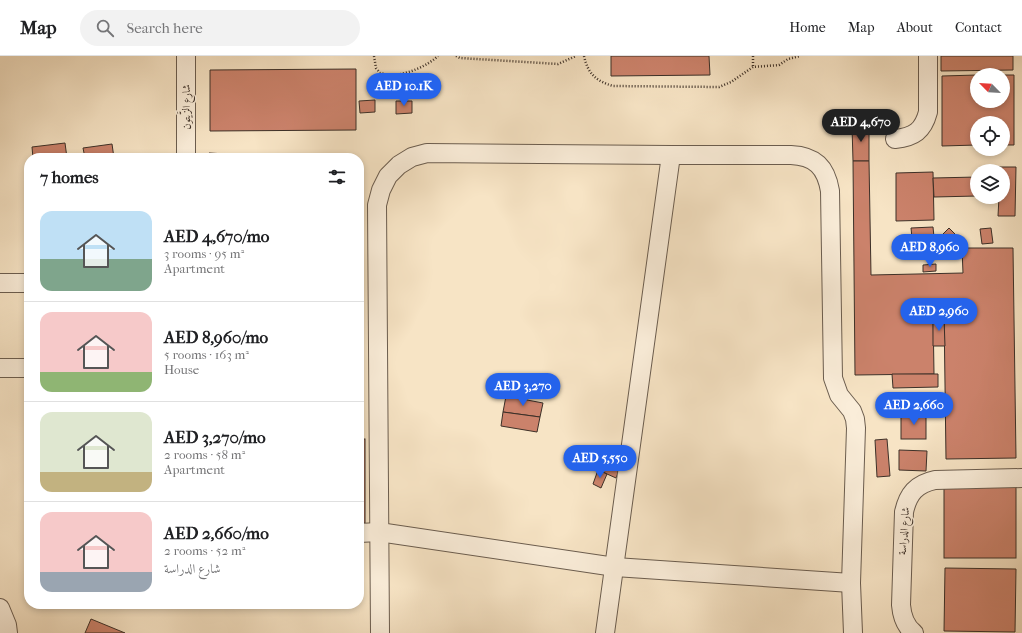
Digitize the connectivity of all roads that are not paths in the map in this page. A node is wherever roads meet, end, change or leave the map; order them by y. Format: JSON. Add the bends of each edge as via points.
{"nodes":[{"id":1,"x":186,"y":56,"type":"edge"},
{"id":2,"x":928,"y":56,"type":"edge"},
{"id":3,"x":895,"y":139,"type":"dead end"},
{"id":4,"x":186,"y":153,"type":"edge"},
{"id":5,"x":671,"y":155,"type":"junction"},
{"id":6,"x":0,"y":283,"type":"edge"},
{"id":7,"x":24,"y":283,"type":"edge"},
{"id":8,"x":0,"y":368,"type":"edge"},
{"id":9,"x":24,"y":368,"type":"edge"},
{"id":10,"x":1022,"y":478,"type":"edge"},
{"id":11,"x":379,"y":532,"type":"junction"},
{"id":12,"x":364,"y":533,"type":"edge"},
{"id":13,"x":614,"y":567,"type":"junction"},
{"id":14,"x":851,"y":583,"type":"junction"},
{"id":15,"x":0,"y":608,"type":"edge"},
{"id":16,"x":8,"y":633,"type":"edge"},
{"id":17,"x":380,"y":633,"type":"edge"},
{"id":18,"x":605,"y":633,"type":"edge"},
{"id":19,"x":853,"y":633,"type":"edge"},
{"id":20,"x":914,"y":633,"type":"edge"}],
"edges":[{"from":1,"to":4,"type":"street","name":"شارع الزَّيتون"},
{"from":2,"to":3,"type":"street","via":[[928,112],[925,121],[913,135]]},
{"from":5,"to":11,"type":"street","via":[[427,153],[412,157],[388,176],[380,190],[377,205]]},
{"from":5,"to":13,"type":"street"},
{"from":5,"to":14,"type":"street","via":[[801,156],[818,164],[828,181],[832,373],[839,394],[852,411],[856,428]]},
{"from":6,"to":7,"type":"street"},
{"from":8,"to":9,"type":"street"},
{"from":10,"to":20,"type":"street","name":"شارع الدراسة","via":[[935,480],[920,485],[909,497],[904,512],[901,605],[905,623]]},
{"from":11,"to":12,"type":"street"},
{"from":11,"to":13,"type":"street"},
{"from":11,"to":17,"type":"street"},
{"from":13,"to":14,"type":"street"},
{"from":13,"to":18,"type":"street"},
{"from":14,"to":19,"type":"street"},
{"from":15,"to":16,"type":"street"}]}
